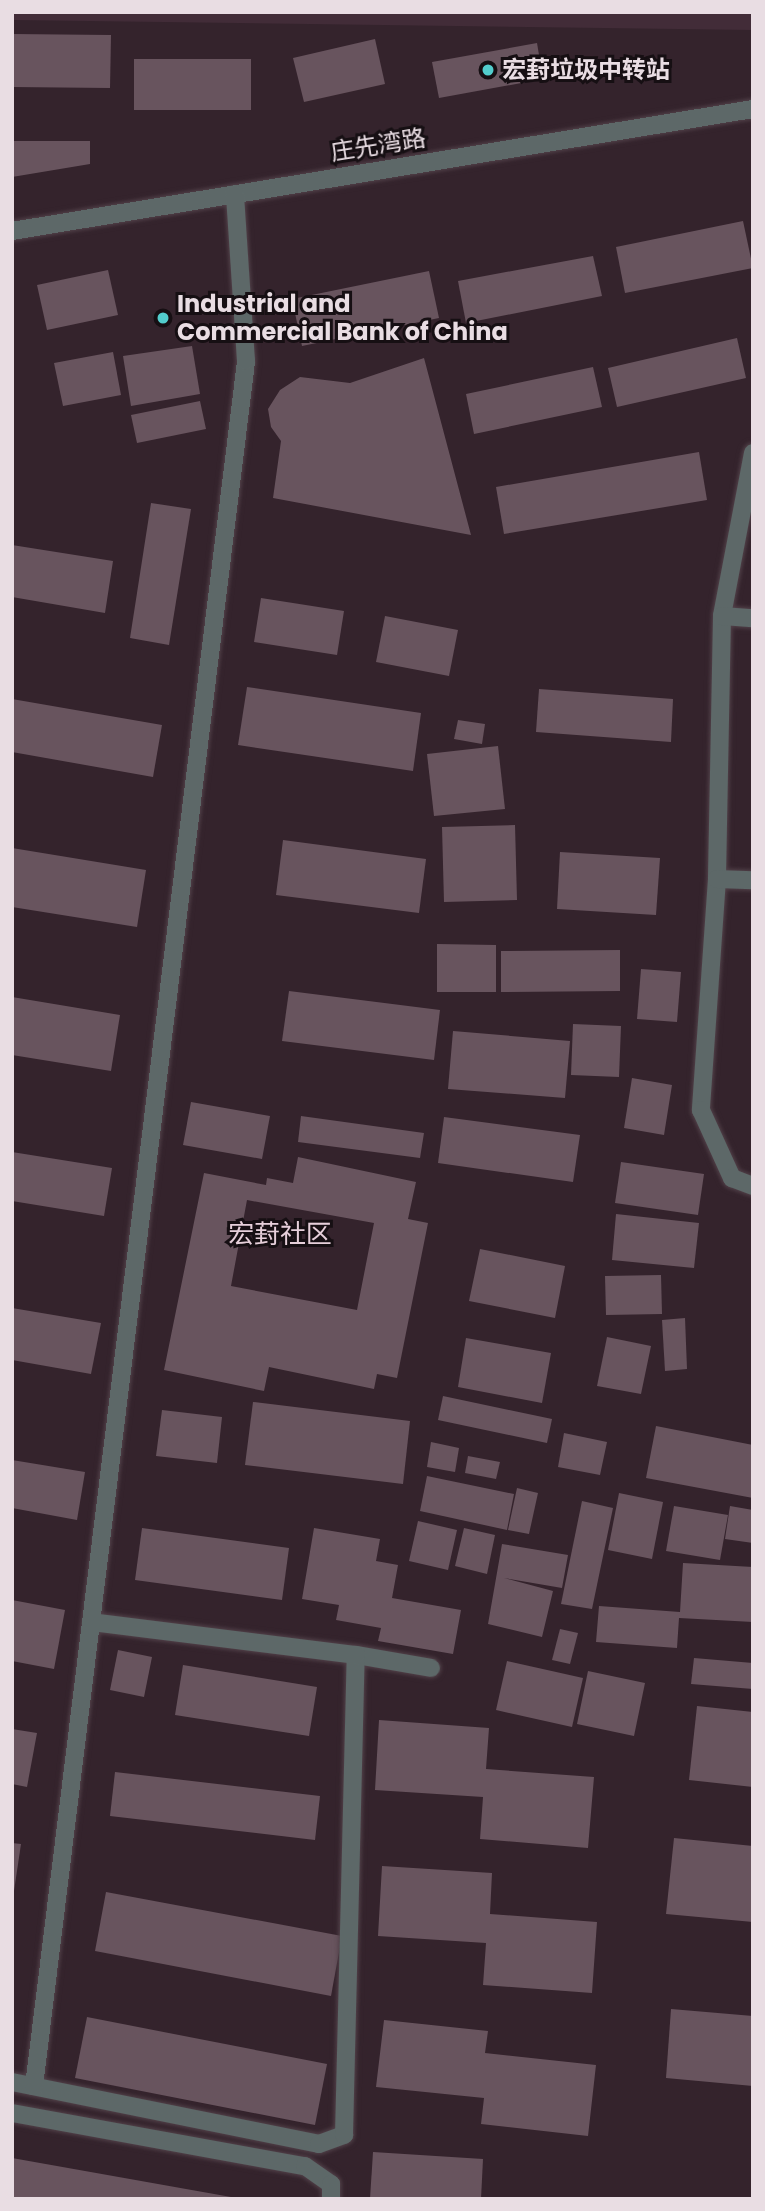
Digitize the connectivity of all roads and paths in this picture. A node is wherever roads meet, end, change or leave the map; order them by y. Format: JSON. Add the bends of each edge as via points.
{"nodes":[{"id":1,"x":753,"y":109,"type":"edge"},
{"id":2,"x":235,"y":194,"type":"junction"},
{"id":3,"x":12,"y":230,"type":"edge"},
{"id":4,"x":753,"y":453,"type":"edge"},
{"id":5,"x":722,"y":617,"type":"junction"},
{"id":6,"x":753,"y":618,"type":"edge"},
{"id":7,"x":717,"y":879,"type":"junction"},
{"id":8,"x":753,"y":880,"type":"edge"},
{"id":9,"x":753,"y":1186,"type":"edge"},
{"id":10,"x":92,"y":1622,"type":"junction"},
{"id":11,"x":356,"y":1655,"type":"junction"},
{"id":12,"x":431,"y":1668,"type":"dead end"},
{"id":13,"x":12,"y":2082,"type":"edge"},
{"id":14,"x":34,"y":2086,"type":"junction"},
{"id":15,"x":12,"y":2113,"type":"edge"},
{"id":16,"x":331,"y":2199,"type":"edge"}],
"edges":[{"from":1,"to":2,"type":"street","name":"庄先湾路"},
{"from":2,"to":3,"type":"street","name":"庄先湾路"},
{"from":2,"to":10,"type":"street","via":[[246,361]]},
{"from":4,"to":5,"type":"street"},
{"from":5,"to":6,"type":"street"},
{"from":5,"to":7,"type":"street"},
{"from":7,"to":8,"type":"street"},
{"from":7,"to":9,"type":"street","via":[[701,1110],[732,1178]]},
{"from":10,"to":11,"type":"street"},
{"from":10,"to":14,"type":"street"},
{"from":11,"to":12,"type":"street"},
{"from":11,"to":14,"type":"street","via":[[344,2134],[319,2144]]},
{"from":13,"to":14,"type":"street"},
{"from":15,"to":16,"type":"street","via":[[305,2166],[331,2184]]}]}
